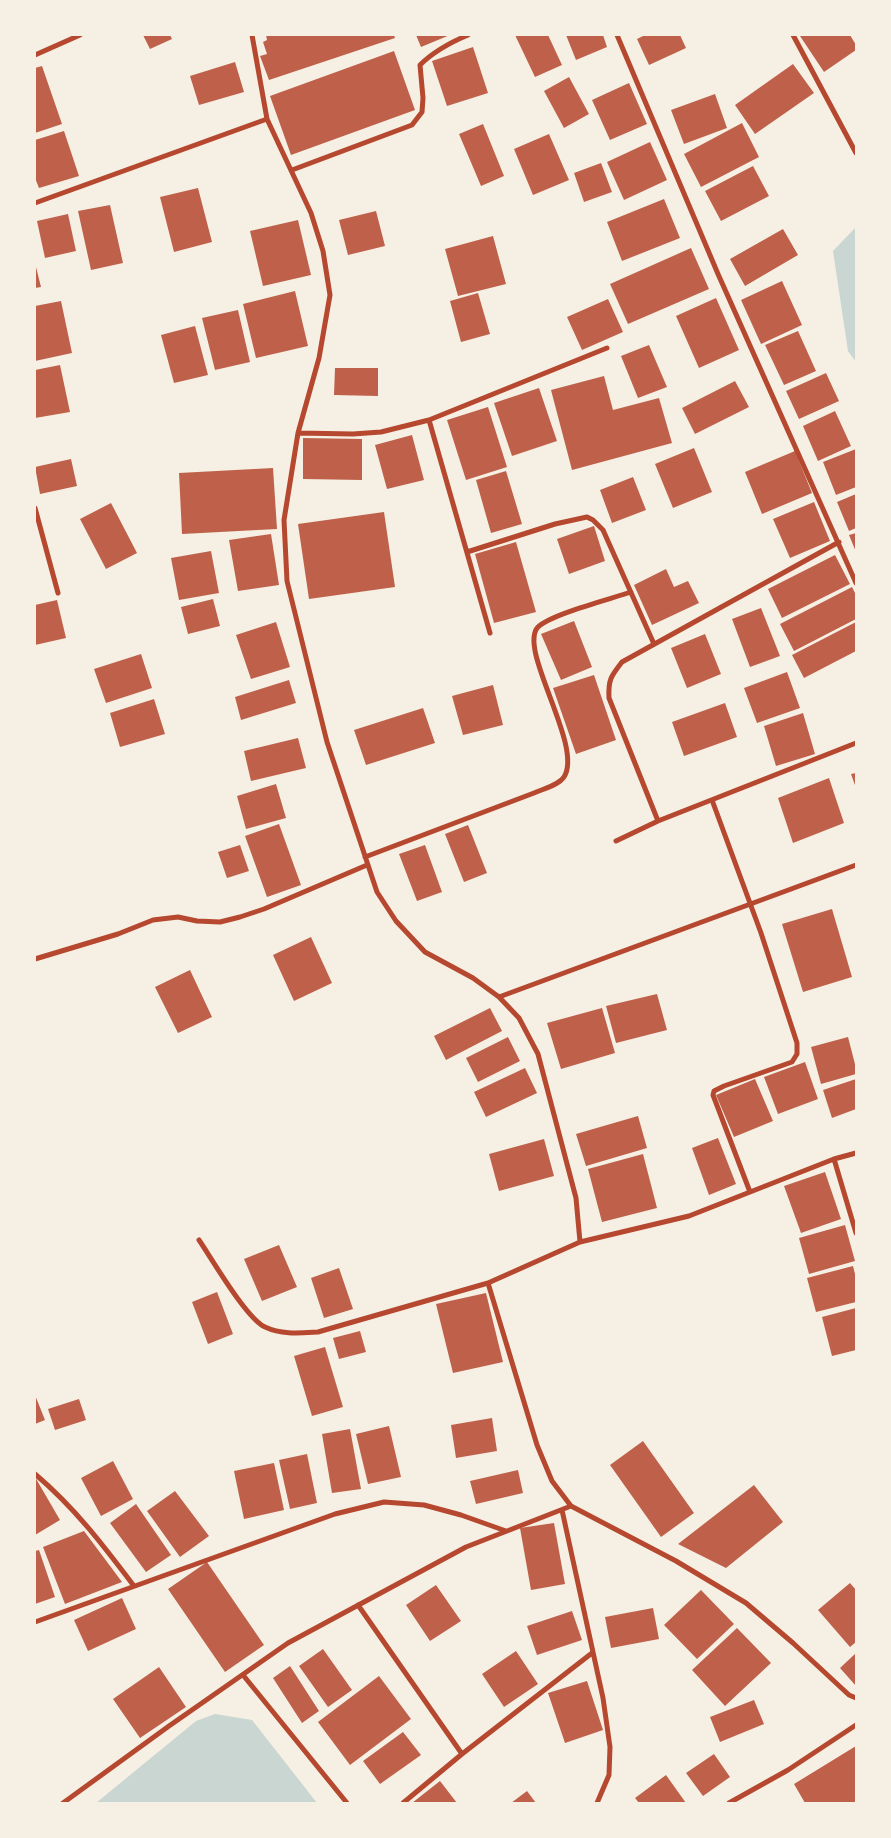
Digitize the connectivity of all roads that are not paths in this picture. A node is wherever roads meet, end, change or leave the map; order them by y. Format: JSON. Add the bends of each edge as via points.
{"nodes":[{"id":1,"x":80,"y":35,"type":"edge"},
{"id":2,"x":252,"y":35,"type":"edge"},
{"id":3,"x":468,"y":35,"type":"edge"},
{"id":4,"x":616,"y":35,"type":"edge"},
{"id":5,"x":793,"y":35,"type":"edge"},
{"id":6,"x":35,"y":55,"type":"edge"},
{"id":7,"x":267,"y":119,"type":"junction"},
{"id":8,"x":856,"y":153,"type":"edge"},
{"id":9,"x":292,"y":170,"type":"junction"},
{"id":10,"x":35,"y":203,"type":"edge"},
{"id":11,"x":607,"y":348,"type":"dead end"},
{"id":12,"x":429,"y":420,"type":"junction"},
{"id":13,"x":298,"y":433,"type":"junction"},
{"id":14,"x":35,"y":508,"type":"edge"},
{"id":15,"x":839,"y":542,"type":"junction"},
{"id":16,"x":467,"y":552,"type":"junction"},
{"id":17,"x":856,"y":584,"type":"edge"},
{"id":18,"x":631,"y":592,"type":"junction"},
{"id":19,"x":58,"y":593,"type":"dead end"},
{"id":20,"x":490,"y":633,"type":"dead end"},
{"id":21,"x":654,"y":644,"type":"junction"},
{"id":22,"x":856,"y":743,"type":"edge"},
{"id":23,"x":712,"y":800,"type":"junction"},
{"id":24,"x":658,"y":821,"type":"junction"},
{"id":25,"x":616,"y":841,"type":"dead end"},
{"id":26,"x":365,"y":857,"type":"junction"},
{"id":27,"x":367,"y":865,"type":"junction"},
{"id":28,"x":856,"y":865,"type":"edge"},
{"id":29,"x":750,"y":903,"type":"junction"},
{"id":30,"x":35,"y":959,"type":"edge"},
{"id":31,"x":499,"y":997,"type":"junction"},
{"id":32,"x":856,"y":1154,"type":"edge"},
{"id":33,"x":834,"y":1159,"type":"junction"},
{"id":34,"x":750,"y":1192,"type":"junction"},
{"id":35,"x":856,"y":1233,"type":"edge"},
{"id":36,"x":199,"y":1240,"type":"dead end"},
{"id":37,"x":580,"y":1242,"type":"junction"},
{"id":38,"x":488,"y":1283,"type":"junction"},
{"id":39,"x":35,"y":1474,"type":"edge"},
{"id":40,"x":571,"y":1506,"type":"junction"},
{"id":41,"x":562,"y":1510,"type":"junction"},
{"id":42,"x":506,"y":1532,"type":"junction"},
{"id":43,"x":134,"y":1586,"type":"junction"},
{"id":44,"x":358,"y":1605,"type":"junction"},
{"id":45,"x":35,"y":1622,"type":"edge"},
{"id":46,"x":592,"y":1653,"type":"junction"},
{"id":47,"x":243,"y":1674,"type":"junction"},
{"id":48,"x":856,"y":1698,"type":"edge"},
{"id":49,"x":856,"y":1725,"type":"edge"},
{"id":50,"x":462,"y":1754,"type":"junction"},
{"id":51,"x":64,"y":1803,"type":"edge"},
{"id":52,"x":347,"y":1803,"type":"edge"},
{"id":53,"x":403,"y":1803,"type":"edge"},
{"id":54,"x":596,"y":1803,"type":"edge"},
{"id":55,"x":729,"y":1803,"type":"edge"}],
"edges":[{"from":1,"to":6,"type":"street"},
{"from":2,"to":7,"type":"street"},
{"from":3,"to":9,"type":"street","via":[[430,54],[420,65],[422,112],[412,125]]},
{"from":4,"to":15,"type":"street","via":[[718,274]]},
{"from":5,"to":8,"type":"street"},
{"from":7,"to":9,"type":"street"},
{"from":7,"to":10,"type":"street"},
{"from":9,"to":13,"type":"street","via":[[323,251],[330,294],[319,358]]},
{"from":11,"to":12,"type":"street"},
{"from":12,"to":13,"type":"street","via":[[381,432]]},
{"from":12,"to":16,"type":"street"},
{"from":13,"to":26,"type":"street","via":[[284,520],[287,581],[327,742]]},
{"from":14,"to":19,"type":"street"},
{"from":15,"to":17,"type":"street"},
{"from":15,"to":21,"type":"street"},
{"from":16,"to":18,"type":"street","via":[[587,517],[603,530]]},
{"from":16,"to":20,"type":"street"},
{"from":18,"to":21,"type":"street"},
{"from":18,"to":26,"type":"street","via":[[550,619],[537,628],[533,639],[535,654],[562,733],[569,765],[564,778],[534,793]]},
{"from":21,"to":24,"type":"street","via":[[622,662],[608,684],[609,698]]},
{"from":22,"to":23,"type":"street"},
{"from":23,"to":24,"type":"street"},
{"from":23,"to":29,"type":"street"},
{"from":24,"to":25,"type":"street"},
{"from":26,"to":27,"type":"street"},
{"from":27,"to":30,"type":"street","via":[[240,917],[220,922],[178,917],[153,920]]},
{"from":27,"to":31,"type":"street","via":[[377,892],[396,921],[426,952],[473,978]]},
{"from":28,"to":29,"type":"street"},
{"from":29,"to":31,"type":"street"},
{"from":29,"to":34,"type":"street","via":[[797,1054],[792,1062],[714,1091]]},
{"from":31,"to":37,"type":"street","via":[[519,1018],[538,1054],[576,1198]]},
{"from":32,"to":33,"type":"street"},
{"from":33,"to":34,"type":"street"},
{"from":33,"to":35,"type":"street"},
{"from":34,"to":37,"type":"street","via":[[689,1216]]},
{"from":36,"to":38,"type":"street","via":[[245,1308],[264,1326],[290,1334],[318,1332]]},
{"from":37,"to":38,"type":"street"},
{"from":38,"to":40,"type":"street","via":[[536,1445],[552,1481]]},
{"from":39,"to":43,"type":"street","via":[[91,1529]]},
{"from":40,"to":41,"type":"street"},
{"from":40,"to":48,"type":"street","via":[[676,1561],[746,1603]]},
{"from":41,"to":42,"type":"street"},
{"from":41,"to":46,"type":"street"},
{"from":42,"to":43,"type":"street","via":[[424,1505],[384,1502],[335,1514]]},
{"from":42,"to":44,"type":"street","via":[[466,1547]]},
{"from":43,"to":45,"type":"street"},
{"from":44,"to":47,"type":"street","via":[[288,1643]]},
{"from":44,"to":50,"type":"street"},
{"from":46,"to":50,"type":"street"},
{"from":46,"to":54,"type":"street","via":[[610,1747],[609,1775]]},
{"from":47,"to":51,"type":"street"},
{"from":47,"to":52,"type":"street"},
{"from":49,"to":55,"type":"street","via":[[788,1770]]},
{"from":50,"to":53,"type":"street"}]}
